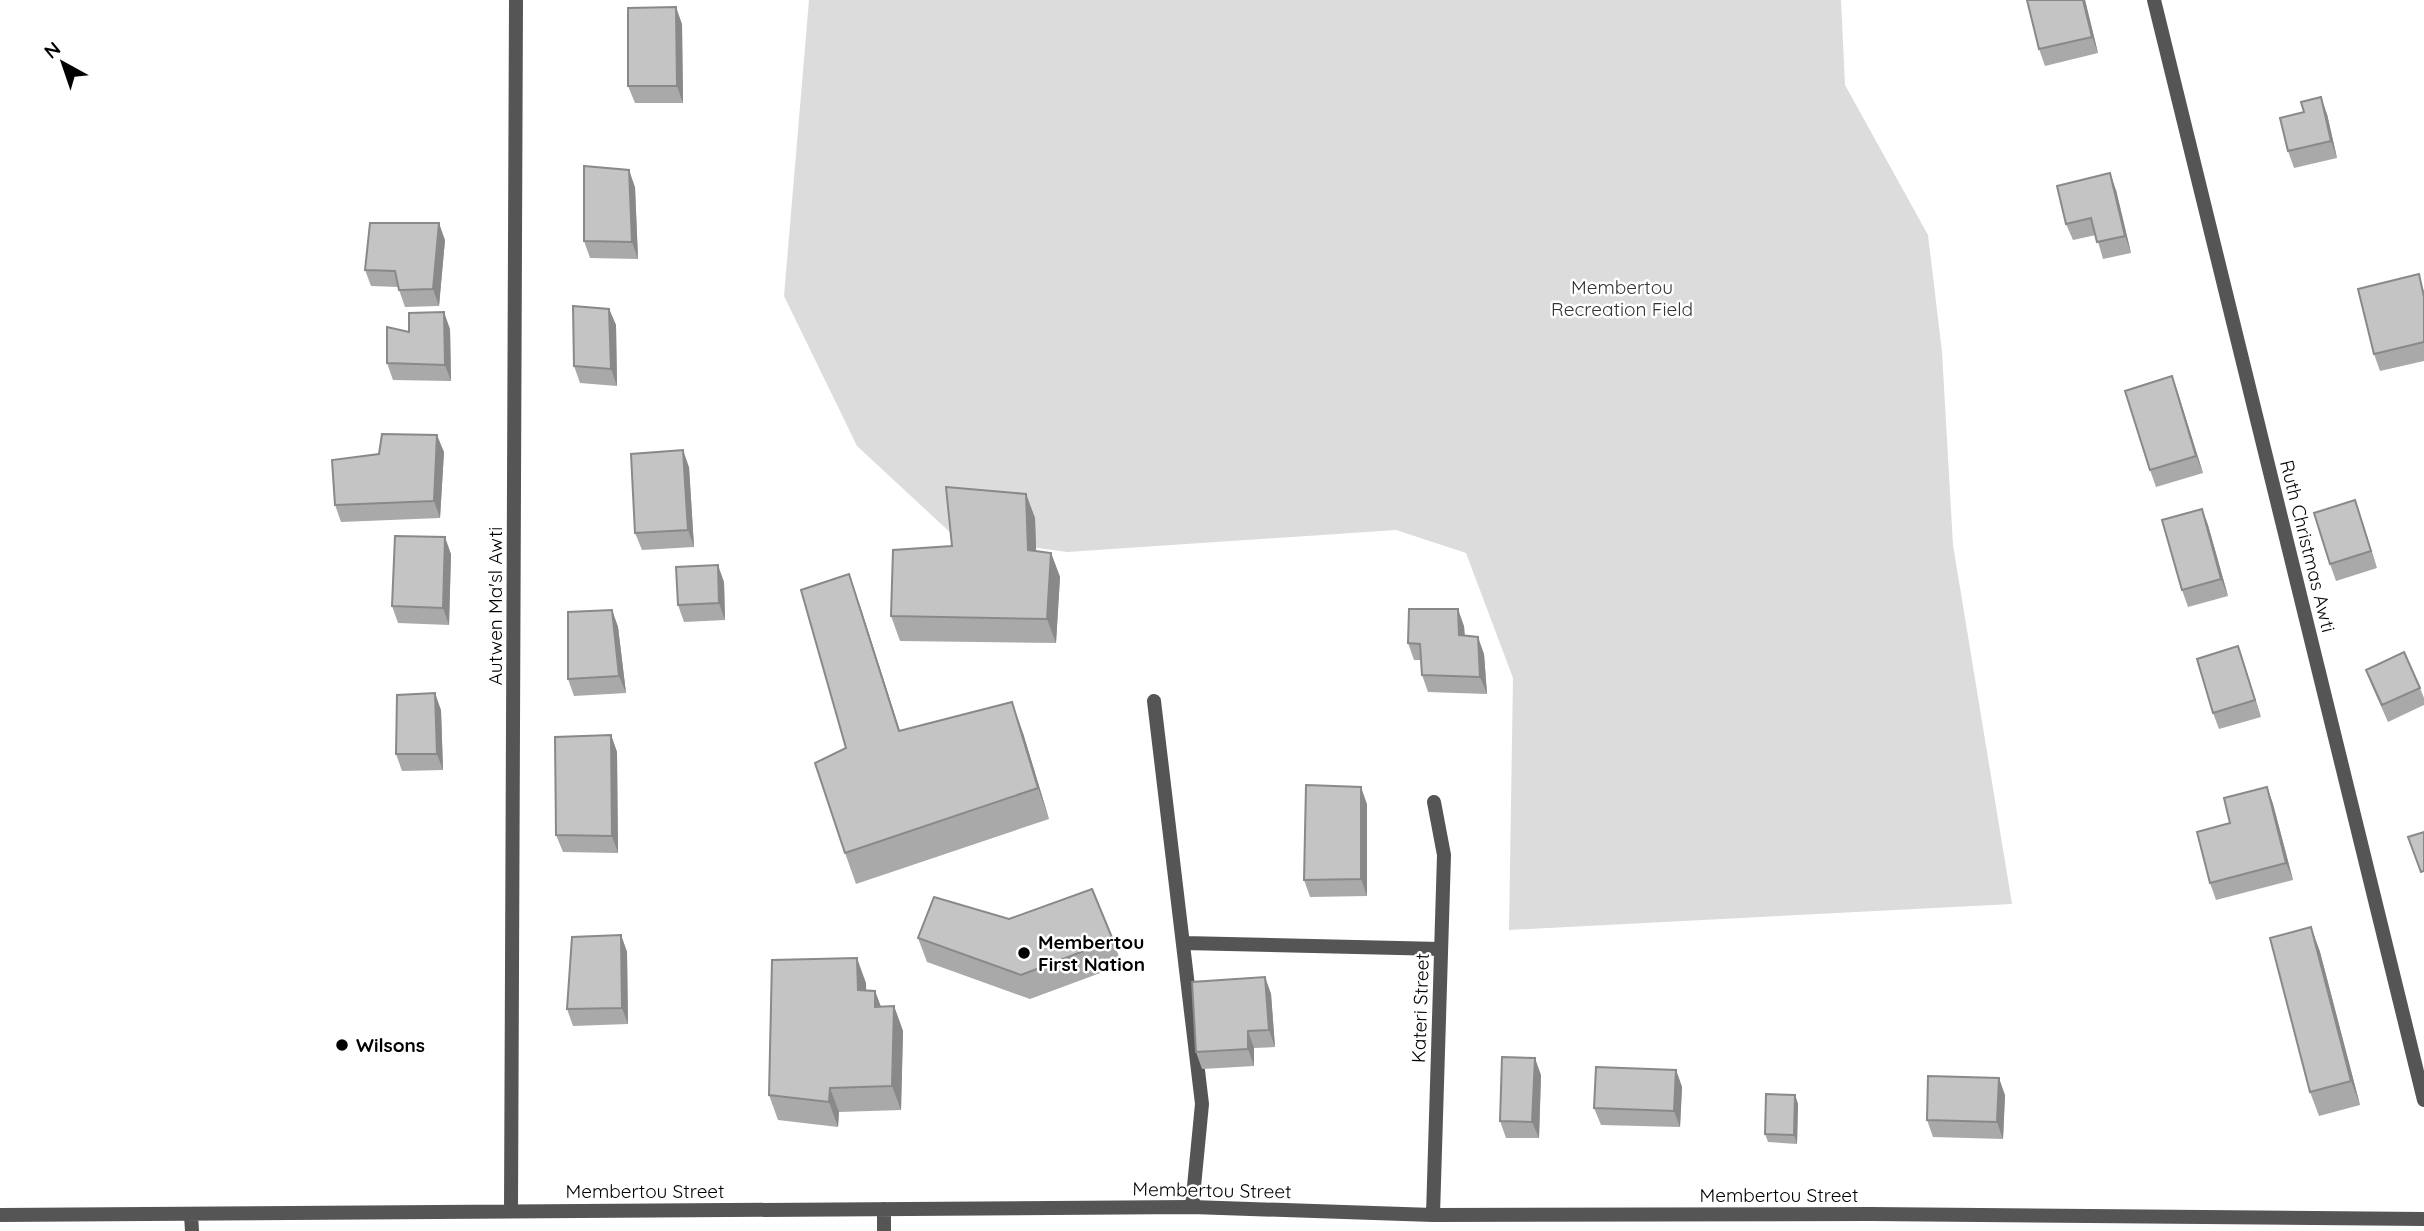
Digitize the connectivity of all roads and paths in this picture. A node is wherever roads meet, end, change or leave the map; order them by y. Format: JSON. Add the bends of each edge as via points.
{"nodes":[{"id":1,"x":516,"y":0,"type":"edge"},
{"id":2,"x":2154,"y":0,"type":"edge"},
{"id":3,"x":1154,"y":701,"type":"dead end"},
{"id":4,"x":1434,"y":802,"type":"dead end"},
{"id":5,"x":1184,"y":943,"type":"junction"},
{"id":6,"x":1441,"y":949,"type":"junction"},
{"id":7,"x":2424,"y":1100,"type":"edge"},
{"id":8,"x":1192,"y":1207,"type":"junction"},
{"id":9,"x":884,"y":1209,"type":"junction"},
{"id":10,"x":511,"y":1211,"type":"junction"},
{"id":11,"x":1871,"y":1214,"type":"junction"},
{"id":12,"x":0,"y":1215,"type":"edge"},
{"id":13,"x":191,"y":1215,"type":"junction"},
{"id":14,"x":1433,"y":1215,"type":"junction"},
{"id":15,"x":1509,"y":1215,"type":"junction"},
{"id":16,"x":2424,"y":1219,"type":"edge"},
{"id":17,"x":191,"y":1231,"type":"edge"},
{"id":18,"x":884,"y":1231,"type":"edge"},
{"id":19,"x":1509,"y":1231,"type":"edge"},
{"id":20,"x":1871,"y":1231,"type":"edge"}],
"edges":[{"from":1,"to":10,"type":"street","name":"Autwen Ma'sl Awti"},
{"from":2,"to":7,"type":"street","name":"Ruth Christmas Awti"},
{"from":3,"to":5,"type":"street"},
{"from":4,"to":6,"type":"street","name":"Kateri Street","via":[[1444,855]]},
{"from":5,"to":6,"type":"street"},
{"from":5,"to":8,"type":"street","via":[[1202,1104]]},
{"from":6,"to":14,"type":"street","name":"Kateri Street"},
{"from":8,"to":9,"type":"street","name":"Membertou Street"},
{"from":8,"to":14,"type":"street","name":"Membertou Street"},
{"from":9,"to":10,"type":"street","name":"Membertou Street"},
{"from":9,"to":18,"type":"street"},
{"from":10,"to":13,"type":"street","name":"Membertou Street"},
{"from":11,"to":15,"type":"street","name":"Membertou Street"},
{"from":11,"to":16,"type":"street","name":"Membertou Street"},
{"from":11,"to":20,"type":"street"},
{"from":12,"to":13,"type":"street","name":"Membertou Street"},
{"from":13,"to":17,"type":"street"},
{"from":14,"to":15,"type":"street","name":"Membertou Street"},
{"from":15,"to":19,"type":"street"}]}
